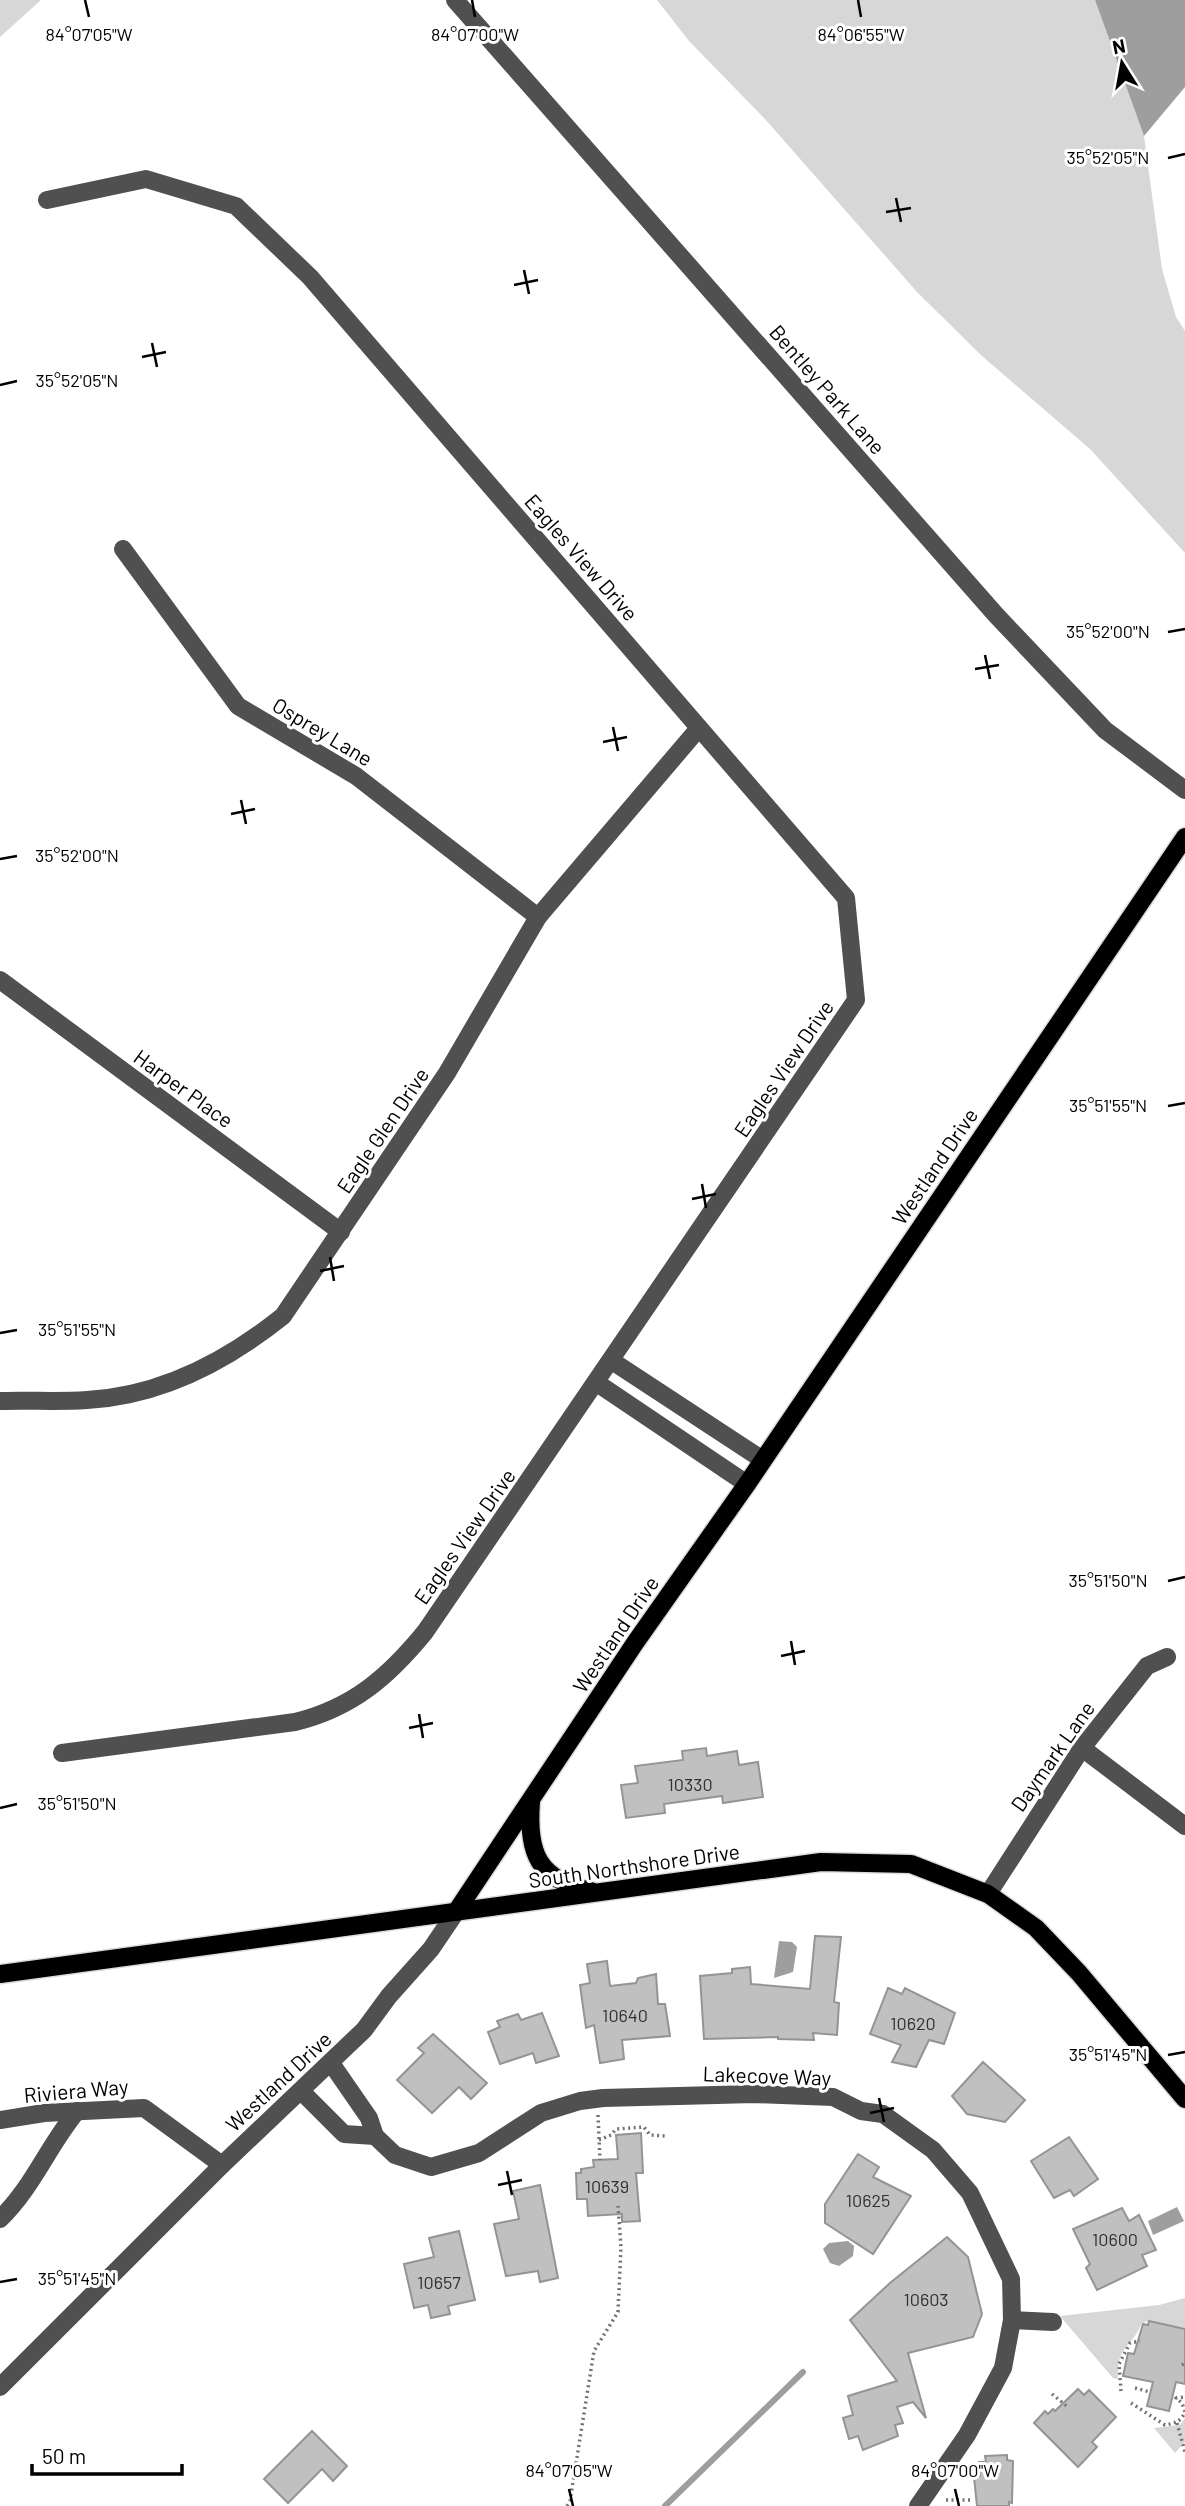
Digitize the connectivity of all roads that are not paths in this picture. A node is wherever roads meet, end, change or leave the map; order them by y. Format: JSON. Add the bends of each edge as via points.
{"nodes":[{"id":1,"x":455,"y":0,"type":"edge"},
{"id":2,"x":47,"y":200,"type":"dead end"},
{"id":3,"x":123,"y":549,"type":"dead end"},
{"id":4,"x":699,"y":728,"type":"junction"},
{"id":5,"x":1185,"y":790,"type":"edge"},
{"id":6,"x":1185,"y":838,"type":"edge"},
{"id":7,"x":538,"y":916,"type":"junction"},
{"id":8,"x":0,"y":980,"type":"edge"},
{"id":9,"x":341,"y":1232,"type":"junction"},
{"id":10,"x":612,"y":1361,"type":"junction"},
{"id":11,"x":597,"y":1383,"type":"junction"},
{"id":12,"x":0,"y":1401,"type":"edge"},
{"id":13,"x":763,"y":1460,"type":"junction"},
{"id":14,"x":747,"y":1484,"type":"junction"},
{"id":15,"x":1167,"y":1657,"type":"dead end"},
{"id":16,"x":1082,"y":1748,"type":"junction"},
{"id":17,"x":62,"y":1753,"type":"dead end"},
{"id":18,"x":531,"y":1799,"type":"junction"},
{"id":19,"x":1185,"y":1826,"type":"edge"},
{"id":20,"x":601,"y":1893,"type":"junction"},
{"id":21,"x":988,"y":1894,"type":"junction"},
{"id":22,"x":456,"y":1912,"type":"junction"},
{"id":23,"x":0,"y":1974,"type":"edge"},
{"id":24,"x":331,"y":2063,"type":"junction"},
{"id":25,"x":301,"y":2091,"type":"junction"},
{"id":26,"x":1185,"y":2099,"type":"edge"},
{"id":27,"x":77,"y":2111,"type":"junction"},
{"id":28,"x":0,"y":2120,"type":"edge"},
{"id":29,"x":375,"y":2136,"type":"junction"},
{"id":30,"x":222,"y":2165,"type":"junction"},
{"id":31,"x":0,"y":2219,"type":"edge"},
{"id":32,"x":1012,"y":2320,"type":"junction"},
{"id":33,"x":1053,"y":2322,"type":"dead end"},
{"id":34,"x":0,"y":2388,"type":"edge"},
{"id":35,"x":918,"y":2506,"type":"edge"}],
"edges":[{"from":1,"to":5,"type":"street","name":"Bentley Park Lane","via":[[996,615],[1105,730]]},
{"from":2,"to":4,"type":"street","name":"Eagles View Drive","via":[[146,179],[236,206],[310,277]]},
{"from":3,"to":7,"type":"street","name":"Osprey Lane","via":[[238,706],[356,776]]},
{"from":4,"to":7,"type":"street","name":"Eagle Glen Drive"},
{"from":4,"to":10,"type":"street","name":"Eagles View Drive","via":[[846,898],[856,1000]]},
{"from":6,"to":13,"type":"main road","name":"Westland Drive"},
{"from":7,"to":9,"type":"street","name":"Eagle Glen Drive","via":[[447,1073]]},
{"from":8,"to":9,"type":"street","name":"Harper Place"},
{"from":9,"to":12,"type":"street","name":"Eagle Glen Drive","via":[[283,1316],[219,1360],[165,1386],[126,1395],[88,1401]]},
{"from":10,"to":11,"type":"street","name":"Eagles View Drive"},
{"from":10,"to":13,"type":"street"},
{"from":11,"to":14,"type":"street"},
{"from":11,"to":17,"type":"street","name":"Eagles View Drive","via":[[425,1632],[384,1678],[331,1711],[295,1722]]},
{"from":13,"to":14,"type":"main road","name":"Westland Drive"},
{"from":14,"to":18,"type":"main road","name":"Westland Drive"},
{"from":15,"to":16,"type":"street","name":"Daymark Lane","via":[[1147,1666]]},
{"from":16,"to":19,"type":"street"},
{"from":16,"to":21,"type":"street","name":"Daymark Lane"},
{"from":18,"to":20,"type":"main road","via":[[530,1836],[544,1868],[570,1885]]},
{"from":18,"to":22,"type":"main road","name":"Westland Drive"},
{"from":20,"to":21,"type":"main road","name":"South Northshore Drive","via":[[821,1862],[911,1864]]},
{"from":20,"to":22,"type":"main road","name":"South Northshore Drive"},
{"from":21,"to":26,"type":"main road","name":"South Northshore Drive","via":[[1036,1928]]},
{"from":22,"to":23,"type":"main road","name":"South Northshore Drive"},
{"from":22,"to":24,"type":"street","name":"Westland Drive","via":[[431,1950]]},
{"from":24,"to":25,"type":"street","name":"Westland Drive"},
{"from":24,"to":29,"type":"street","name":"Lakecove Way","via":[[369,2118]]},
{"from":25,"to":29,"type":"street","via":[[344,2134]]},
{"from":25,"to":30,"type":"street","name":"Westland Drive"},
{"from":27,"to":28,"type":"street","name":"Riviera Way"},
{"from":27,"to":30,"type":"street","name":"Riviera Way","via":[[144,2108]]},
{"from":27,"to":31,"type":"street","via":[[28,2189]]},
{"from":29,"to":32,"type":"street","name":"Lakecove Way","via":[[395,2155],[431,2167],[479,2153],[541,2113],[580,2101],[754,2094],[833,2097],[861,2111],[883,2114],[933,2150],[970,2193],[1011,2279]]},
{"from":30,"to":34,"type":"street","name":"Westland Drive"},
{"from":32,"to":33,"type":"street"},
{"from":32,"to":35,"type":"street","name":"Lakecove Way","via":[[1003,2368],[967,2435]]}]}
